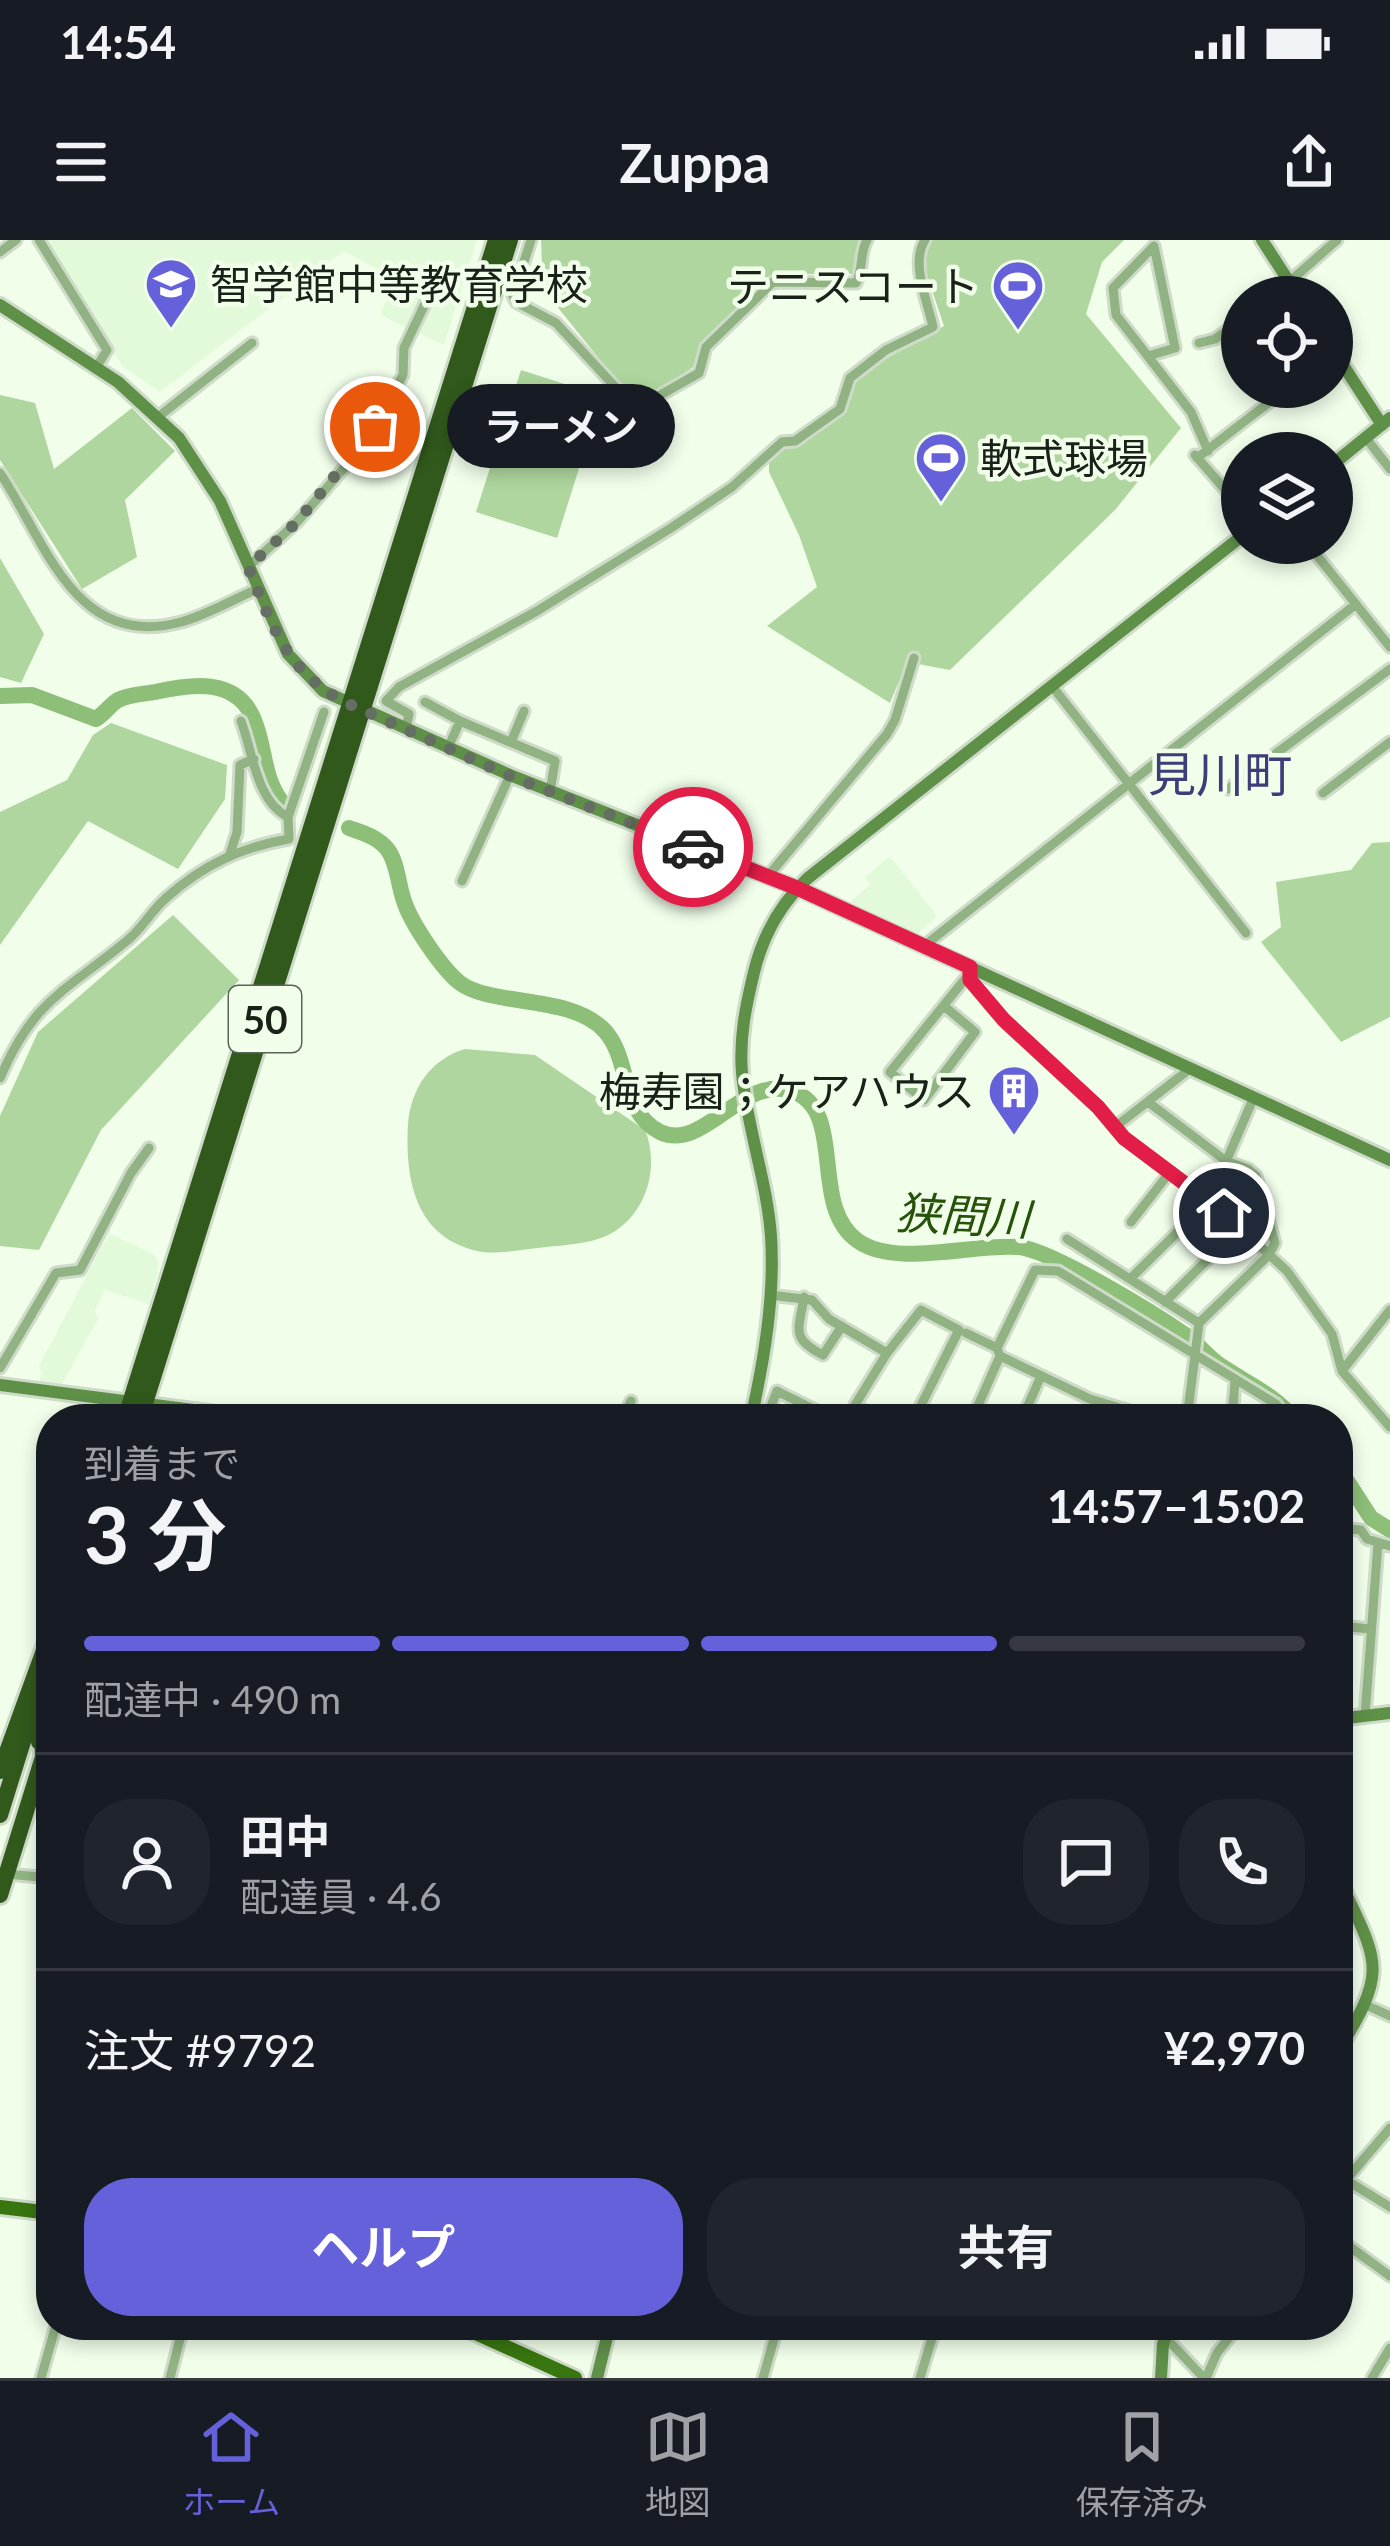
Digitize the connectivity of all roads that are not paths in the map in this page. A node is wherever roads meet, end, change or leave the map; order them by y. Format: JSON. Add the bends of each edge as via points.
{"nodes":[{"id":1,"x":16,"y":240,"type":"edge"},
{"id":2,"x":40,"y":240,"type":"edge"},
{"id":3,"x":496,"y":240,"type":"edge"},
{"id":4,"x":510,"y":240,"type":"edge"},
{"id":5,"x":531,"y":240,"type":"edge"},
{"id":6,"x":867,"y":240,"type":"edge"},
{"id":7,"x":925,"y":240,"type":"edge"},
{"id":8,"x":1262,"y":240,"type":"edge"},
{"id":9,"x":1336,"y":240,"type":"edge"},
{"id":10,"x":0,"y":252,"type":"edge"},
{"id":11,"x":442,"y":268,"type":"dead end"},
{"id":12,"x":1286,"y":276,"type":"edge"},
{"id":13,"x":1295,"y":276,"type":"edge"},
{"id":14,"x":0,"y":305,"type":"edge"},
{"id":15,"x":1221,"y":335,"type":"edge"},
{"id":16,"x":252,"y":343,"type":"dead end"},
{"id":17,"x":1199,"y":343,"type":"dead end"},
{"id":18,"x":1148,"y":356,"type":"junction"},
{"id":19,"x":97,"y":368,"type":"junction"},
{"id":20,"x":1353,"y":377,"type":"edge"},
{"id":21,"x":1262,"y":408,"type":"edge"},
{"id":22,"x":158,"y":417,"type":"junction"},
{"id":23,"x":1386,"y":422,"type":"edge"},
{"id":24,"x":1366,"y":438,"type":"junction"},
{"id":25,"x":1353,"y":448,"type":"edge"},
{"id":26,"x":1208,"y":451,"type":"junction"},
{"id":27,"x":1390,"y":469,"type":"edge"},
{"id":28,"x":0,"y":473,"type":"edge"},
{"id":29,"x":1221,"y":485,"type":"edge"},
{"id":30,"x":1221,"y":553,"type":"edge"},
{"id":31,"x":1324,"y":564,"type":"edge"},
{"id":32,"x":248,"y":567,"type":"junction"},
{"id":33,"x":257,"y":589,"type":"junction"},
{"id":34,"x":1356,"y":604,"type":"junction"},
{"id":35,"x":1390,"y":647,"type":"edge"},
{"id":36,"x":914,"y":658,"type":"dead end"},
{"id":37,"x":1390,"y":669,"type":"edge"},
{"id":38,"x":1052,"y":686,"type":"junction"},
{"id":39,"x":425,"y":702,"type":"dead end"},
{"id":40,"x":357,"y":706,"type":"junction"},
{"id":41,"x":524,"y":711,"type":"dead end"},
{"id":42,"x":324,"y":712,"type":"dead end"},
{"id":43,"x":460,"y":721,"type":"junction"},
{"id":44,"x":241,"y":722,"type":"dead end"},
{"id":45,"x":406,"y":728,"type":"junction"},
{"id":46,"x":511,"y":742,"type":"junction"},
{"id":47,"x":1390,"y":742,"type":"edge"},
{"id":48,"x":448,"y":748,"type":"junction"},
{"id":49,"x":254,"y":759,"type":"junction"},
{"id":50,"x":510,"y":776,"type":"junction"},
{"id":51,"x":1130,"y":783,"type":"junction"},
{"id":52,"x":1228,"y":789,"type":"dead end"},
{"id":53,"x":550,"y":792,"type":"junction"},
{"id":54,"x":1323,"y":793,"type":"dead end"},
{"id":55,"x":288,"y":817,"type":"junction"},
{"id":56,"x":297,"y":842,"type":"junction"},
{"id":57,"x":230,"y":854,"type":"junction"},
{"id":58,"x":768,"y":876,"type":"junction"},
{"id":59,"x":462,"y":880,"type":"dead end"},
{"id":60,"x":797,"y":888,"type":"junction"},
{"id":61,"x":1246,"y":933,"type":"dead end"},
{"id":62,"x":925,"y":946,"type":"junction"},
{"id":63,"x":970,"y":970,"type":"junction"},
{"id":64,"x":944,"y":1006,"type":"junction"},
{"id":65,"x":1191,"y":1068,"type":"junction"},
{"id":66,"x":0,"y":1078,"type":"edge"},
{"id":67,"x":1254,"y":1097,"type":"junction"},
{"id":68,"x":1148,"y":1102,"type":"junction"},
{"id":69,"x":1115,"y":1126,"type":"junction"},
{"id":70,"x":149,"y":1148,"type":"dead end"},
{"id":71,"x":1390,"y":1160,"type":"edge"},
{"id":72,"x":1226,"y":1161,"type":"junction"},
{"id":73,"x":1170,"y":1172,"type":"junction"},
{"id":74,"x":1209,"y":1201,"type":"junction"},
{"id":75,"x":1130,"y":1222,"type":"dead end"},
{"id":76,"x":1240,"y":1227,"type":"junction"},
{"id":77,"x":1067,"y":1239,"type":"dead end"},
{"id":78,"x":1269,"y":1255,"type":"junction"},
{"id":79,"x":1130,"y":1279,"type":"junction"},
{"id":80,"x":770,"y":1294,"type":"junction"},
{"id":81,"x":804,"y":1297,"type":"junction"},
{"id":82,"x":1166,"y":1301,"type":"junction"},
{"id":83,"x":1390,"y":1310,"type":"edge"},
{"id":84,"x":1379,"y":1325,"type":"junction"},
{"id":85,"x":842,"y":1326,"type":"junction"},
{"id":86,"x":1198,"y":1327,"type":"junction"},
{"id":87,"x":966,"y":1333,"type":"dead end"},
{"id":88,"x":1390,"y":1339,"type":"edge"},
{"id":89,"x":998,"y":1352,"type":"junction"},
{"id":90,"x":1193,"y":1352,"type":"junction"},
{"id":91,"x":887,"y":1353,"type":"junction"},
{"id":92,"x":0,"y":1368,"type":"edge"},
{"id":93,"x":1342,"y":1371,"type":"junction"},
{"id":94,"x":1041,"y":1376,"type":"junction"},
{"id":95,"x":1235,"y":1381,"type":"junction"},
{"id":96,"x":0,"y":1384,"type":"edge"},
{"id":97,"x":631,"y":1401,"type":"dead end"},
{"id":98,"x":100,"y":1404,"type":"edge"},
{"id":99,"x":137,"y":1404,"type":"edge"},
{"id":100,"x":137,"y":1404,"type":"edge"},
{"id":101,"x":630,"y":1404,"type":"edge"},
{"id":102,"x":753,"y":1404,"type":"edge"},
{"id":103,"x":772,"y":1404,"type":"edge"},
{"id":104,"x":803,"y":1404,"type":"edge"},
{"id":105,"x":857,"y":1404,"type":"edge"},
{"id":106,"x":922,"y":1404,"type":"edge"},
{"id":107,"x":978,"y":1404,"type":"edge"},
{"id":108,"x":1029,"y":1404,"type":"edge"},
{"id":109,"x":1106,"y":1404,"type":"edge"},
{"id":110,"x":1188,"y":1404,"type":"edge"},
{"id":111,"x":1233,"y":1404,"type":"edge"},
{"id":112,"x":1276,"y":1404,"type":"edge"},
{"id":113,"x":1390,"y":1427,"type":"edge"},
{"id":114,"x":1353,"y":1529,"type":"edge"},
{"id":115,"x":1384,"y":1545,"type":"edge"},
{"id":116,"x":1353,"y":1627,"type":"edge"},
{"id":117,"x":1371,"y":1629,"type":"junction"},
{"id":118,"x":1390,"y":1713,"type":"edge"},
{"id":119,"x":1364,"y":1716,"type":"junction"},
{"id":120,"x":1353,"y":1717,"type":"edge"},
{"id":121,"x":33,"y":1733,"type":"edge"},
{"id":122,"x":0,"y":1771,"type":"edge"},
{"id":123,"x":0,"y":1815,"type":"edge"},
{"id":124,"x":3,"y":1868,"type":"edge"},
{"id":125,"x":36,"y":1875,"type":"edge"},
{"id":126,"x":0,"y":1895,"type":"edge"},
{"id":127,"x":1353,"y":1911,"type":"edge"},
{"id":128,"x":1368,"y":2006,"type":"junction"},
{"id":129,"x":1390,"y":2016,"type":"edge"},
{"id":130,"x":1353,"y":2028,"type":"edge"},
{"id":131,"x":1390,"y":2128,"type":"edge"},
{"id":132,"x":1353,"y":2172,"type":"edge"},
{"id":133,"x":1353,"y":2184,"type":"edge"},
{"id":134,"x":0,"y":2207,"type":"edge"},
{"id":135,"x":1390,"y":2207,"type":"edge"},
{"id":136,"x":36,"y":2211,"type":"edge"},
{"id":137,"x":1353,"y":2249,"type":"edge"},
{"id":138,"x":1390,"y":2276,"type":"edge"},
{"id":139,"x":52,"y":2340,"type":"edge"},
{"id":140,"x":180,"y":2340,"type":"edge"},
{"id":141,"x":491,"y":2340,"type":"edge"},
{"id":142,"x":606,"y":2340,"type":"edge"},
{"id":143,"x":774,"y":2340,"type":"edge"},
{"id":144,"x":931,"y":2340,"type":"edge"},
{"id":145,"x":1167,"y":2340,"type":"edge"},
{"id":146,"x":1176,"y":2340,"type":"edge"},
{"id":147,"x":1227,"y":2340,"type":"edge"},
{"id":148,"x":1390,"y":2348,"type":"edge"},
{"id":149,"x":41,"y":2378,"type":"edge"},
{"id":150,"x":170,"y":2378,"type":"edge"},
{"id":151,"x":575,"y":2378,"type":"edge"},
{"id":152,"x":597,"y":2378,"type":"edge"},
{"id":153,"x":763,"y":2378,"type":"edge"},
{"id":154,"x":920,"y":2378,"type":"edge"},
{"id":155,"x":1161,"y":2378,"type":"edge"},
{"id":156,"x":1205,"y":2378,"type":"edge"},
{"id":157,"x":1372,"y":2378,"type":"edge"}],
"edges":[{"from":1,"to":10,"type":"street"},
{"from":2,"to":19,"type":"street","via":[[105,346]]},
{"from":3,"to":40,"type":"highway","number":"50"},
{"from":4,"to":40,"type":"highway","number":"50"},
{"from":5,"to":6,"type":"street","via":[[516,302],[556,323],[632,405],[699,373],[706,347],[773,282],[856,283]]},
{"from":7,"to":45,"type":"street","via":[[918,250],[933,327],[850,378],[840,409],[782,442],[732,487],[399,687],[386,701],[410,714]]},
{"from":8,"to":12,"type":"street"},
{"from":9,"to":13,"type":"street"},
{"from":11,"to":32,"type":"street","via":[[404,348],[403,375],[364,444]]},
{"from":14,"to":19,"type":"street"},
{"from":15,"to":17,"type":"street"},
{"from":16,"to":22,"type":"street"},
{"from":18,"to":18,"type":"street","via":[[1117,315],[1113,288],[1154,246],[1175,348]]},
{"from":18,"to":26,"type":"street","via":[[1191,412]]},
{"from":19,"to":22,"type":"street"},
{"from":20,"to":23,"type":"street"},
{"from":21,"to":26,"type":"street"},
{"from":22,"to":32,"type":"street","via":[[200,467]]},
{"from":23,"to":24,"type":"street"},
{"from":24,"to":25,"type":"street"},
{"from":24,"to":27,"type":"street"},
{"from":26,"to":29,"type":"street","via":[[1196,456]]},
{"from":28,"to":33,"type":"street","via":[[74,596],[106,619],[176,624]]},
{"from":30,"to":38,"type":"street"},
{"from":31,"to":34,"type":"street"},
{"from":32,"to":33,"type":"street"},
{"from":33,"to":40,"type":"street","via":[[298,669]]},
{"from":34,"to":35,"type":"street"},
{"from":34,"to":51,"type":"street"},
{"from":36,"to":58,"type":"street","via":[[887,734]]},
{"from":37,"to":52,"type":"street"},
{"from":38,"to":51,"type":"street"},
{"from":38,"to":60,"type":"street"},
{"from":39,"to":43,"type":"street"},
{"from":40,"to":45,"type":"street"},
{"from":40,"to":56,"type":"highway","number":"50"},
{"from":40,"to":99,"type":"highway","number":"50"},
{"from":41,"to":46,"type":"street"},
{"from":42,"to":55,"type":"street"},
{"from":43,"to":46,"type":"street"},
{"from":43,"to":48,"type":"street"},
{"from":44,"to":49,"type":"street"},
{"from":45,"to":48,"type":"street"},
{"from":46,"to":53,"type":"street","via":[[555,761]]},
{"from":47,"to":54,"type":"street"},
{"from":48,"to":50,"type":"street"},
{"from":49,"to":55,"type":"street","via":[[263,790]]},
{"from":49,"to":57,"type":"street","via":[[240,765]]},
{"from":50,"to":53,"type":"street"},
{"from":50,"to":59,"type":"street"},
{"from":51,"to":61,"type":"street"},
{"from":51,"to":62,"type":"street"},
{"from":53,"to":58,"type":"street"},
{"from":55,"to":56,"type":"street"},
{"from":56,"to":57,"type":"street"},
{"from":56,"to":100,"type":"highway","number":"50"},
{"from":57,"to":66,"type":"street","via":[[165,898],[129,939],[41,1009]]},
{"from":58,"to":60,"type":"street"},
{"from":60,"to":62,"type":"street"},
{"from":60,"to":80,"type":"street","via":[[756,964],[743,1027],[742,1073],[769,1214]]},
{"from":62,"to":63,"type":"street"},
{"from":63,"to":64,"type":"street"},
{"from":63,"to":65,"type":"street"},
{"from":63,"to":69,"type":"street","via":[[1004,1020]]},
{"from":64,"to":64,"type":"street","via":[[890,1072],[924,1100],[975,1032]]},
{"from":65,"to":67,"type":"street"},
{"from":65,"to":68,"type":"street"},
{"from":67,"to":71,"type":"street"},
{"from":67,"to":72,"type":"street"},
{"from":68,"to":69,"type":"street"},
{"from":68,"to":72,"type":"street"},
{"from":69,"to":73,"type":"street"},
{"from":70,"to":92,"type":"street","via":[[80,1270],[56,1273]]},
{"from":72,"to":74,"type":"street"},
{"from":72,"to":78,"type":"street","via":[[1256,1176],[1276,1243]]},
{"from":73,"to":74,"type":"street"},
{"from":73,"to":75,"type":"street"},
{"from":74,"to":76,"type":"street"},
{"from":74,"to":79,"type":"street"},
{"from":76,"to":78,"type":"street"},
{"from":76,"to":82,"type":"street"},
{"from":77,"to":79,"type":"street"},
{"from":78,"to":86,"type":"street"},
{"from":78,"to":93,"type":"street","via":[[1332,1334]]},
{"from":79,"to":82,"type":"street"},
{"from":80,"to":81,"type":"street"},
{"from":80,"to":102,"type":"street"},
{"from":81,"to":85,"type":"street"},
{"from":81,"to":85,"type":"street","via":[[802,1345],[823,1355]]},
{"from":82,"to":86,"type":"street"},
{"from":83,"to":84,"type":"street"},
{"from":84,"to":88,"type":"street"},
{"from":84,"to":93,"type":"street"},
{"from":85,"to":91,"type":"street"},
{"from":86,"to":90,"type":"street"},
{"from":87,"to":89,"type":"street"},
{"from":89,"to":90,"type":"street","via":[[1035,1270],[1058,1271]]},
{"from":89,"to":94,"type":"street"},
{"from":89,"to":107,"type":"street"},
{"from":90,"to":95,"type":"street"},
{"from":90,"to":110,"type":"street"},
{"from":91,"to":105,"type":"street"},
{"from":91,"to":106,"type":"street","via":[[921,1310],[959,1330]]},
{"from":93,"to":113,"type":"street"},
{"from":94,"to":108,"type":"street"},
{"from":94,"to":109,"type":"street"},
{"from":95,"to":111,"type":"street"},
{"from":95,"to":112,"type":"street"},
{"from":96,"to":98,"type":"street"},
{"from":97,"to":101,"type":"street"},
{"from":103,"to":104,"type":"street","via":[[777,1391]]},
{"from":114,"to":115,"type":"street"},
{"from":115,"to":117,"type":"street"},
{"from":116,"to":117,"type":"street"},
{"from":117,"to":119,"type":"street"},
{"from":118,"to":119,"type":"street"},
{"from":119,"to":120,"type":"street"},
{"from":121,"to":122,"type":"highway"},
{"from":121,"to":123,"type":"highway"},
{"from":121,"to":124,"type":"highway"},
{"from":124,"to":125,"type":"street"},
{"from":124,"to":126,"type":"highway"},
{"from":127,"to":128,"type":"street","via":[[1375,1960]]},
{"from":128,"to":129,"type":"street"},
{"from":128,"to":130,"type":"street"},
{"from":131,"to":132,"type":"street"},
{"from":133,"to":135,"type":"street"},
{"from":134,"to":136,"type":"main road"},
{"from":137,"to":138,"type":"street"},
{"from":139,"to":149,"type":"street"},
{"from":140,"to":150,"type":"street"},
{"from":141,"to":151,"type":"main road"},
{"from":142,"to":152,"type":"street"},
{"from":143,"to":153,"type":"street"},
{"from":144,"to":154,"type":"street"},
{"from":145,"to":155,"type":"street"},
{"from":146,"to":156,"type":"street"},
{"from":147,"to":156,"type":"street"},
{"from":148,"to":157,"type":"street"}]}
